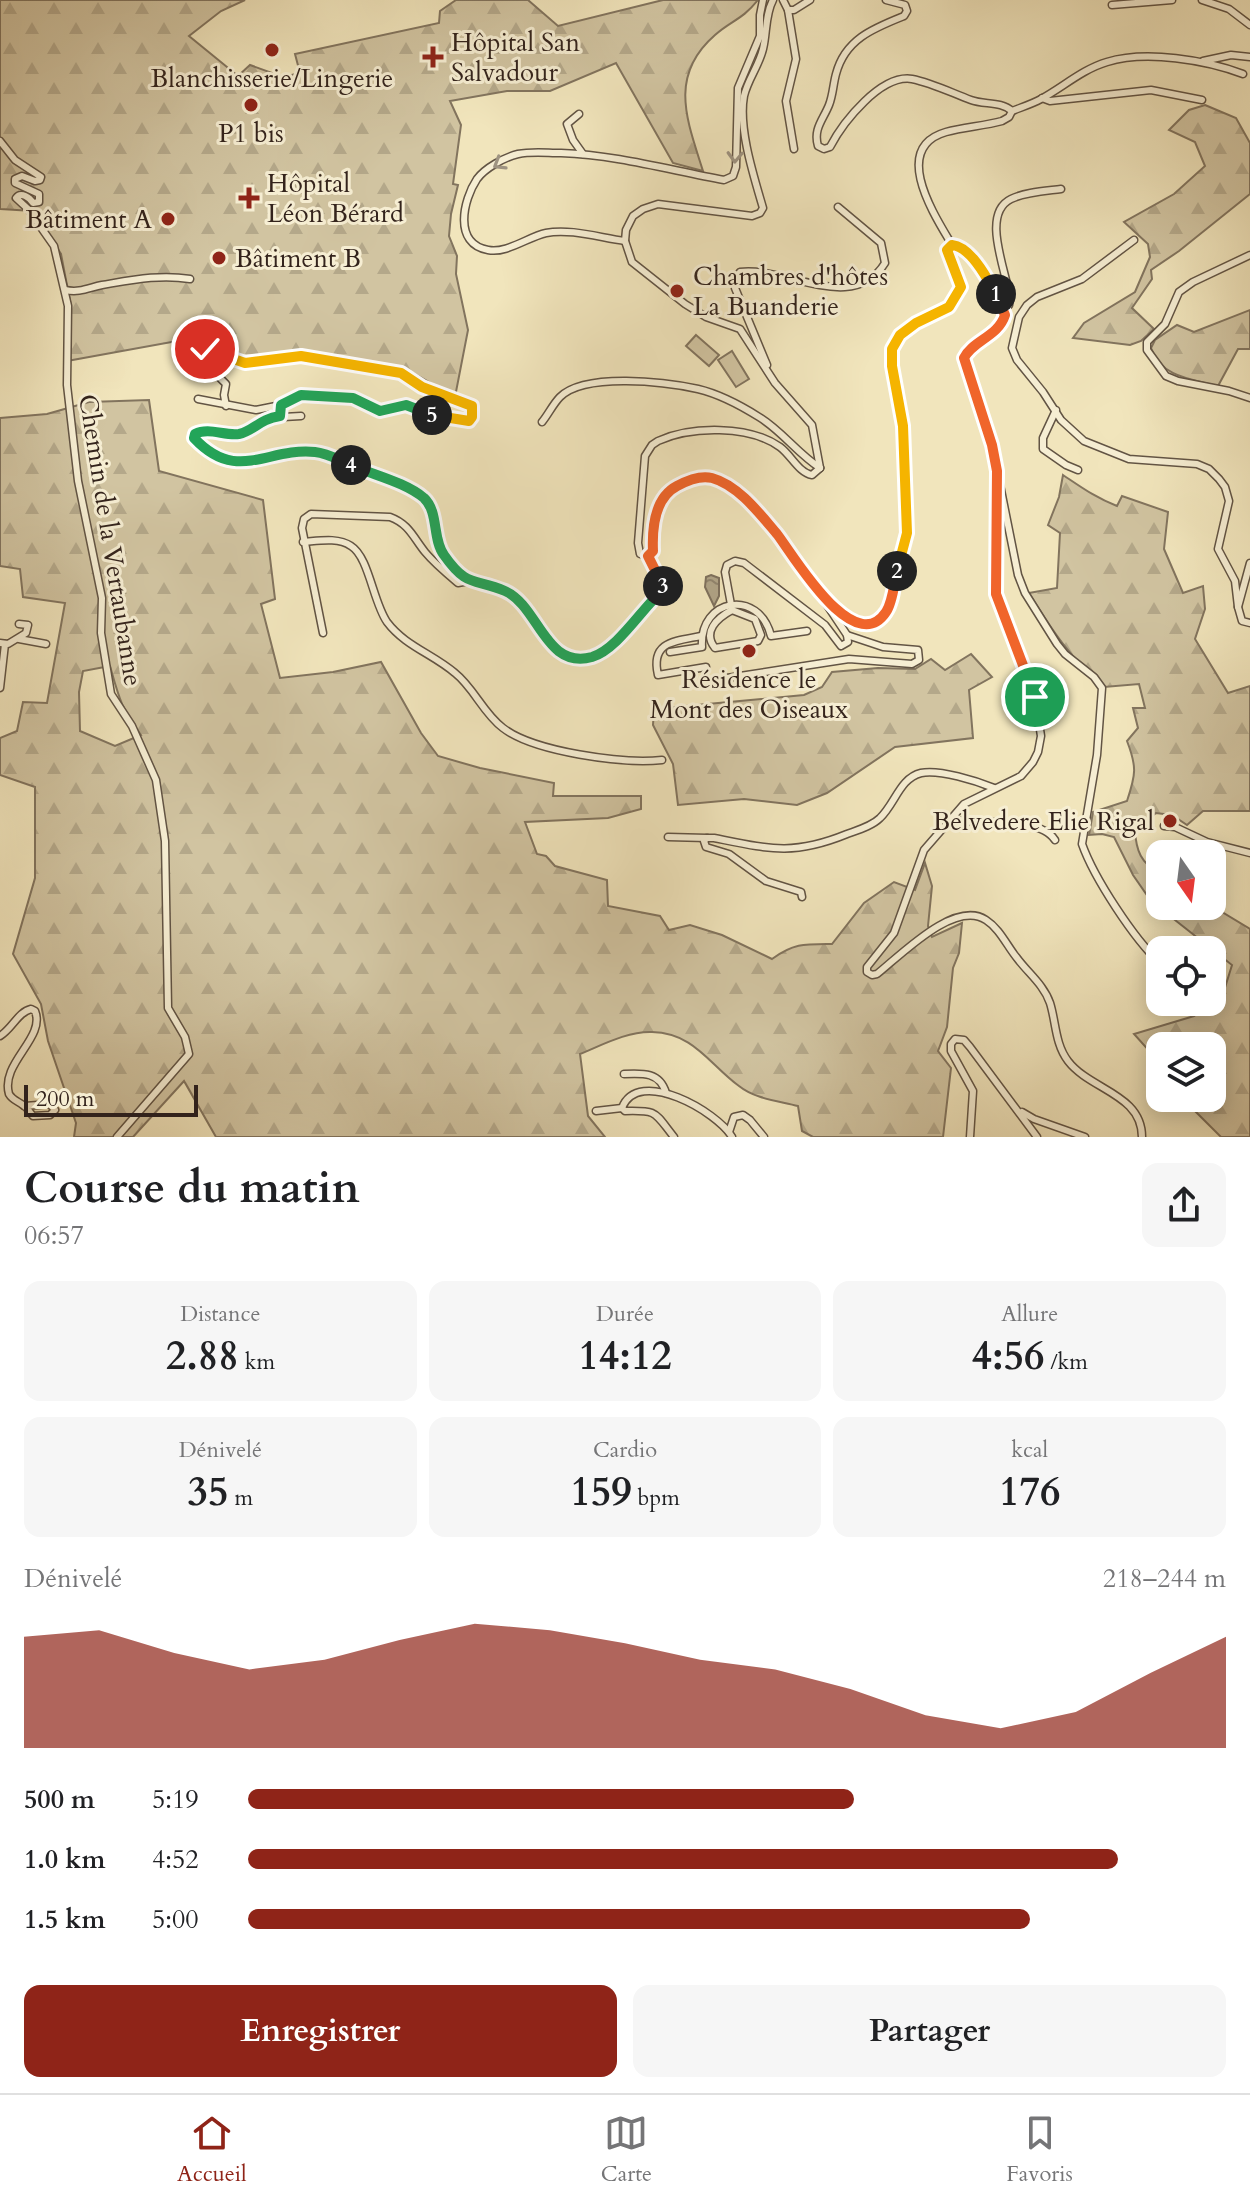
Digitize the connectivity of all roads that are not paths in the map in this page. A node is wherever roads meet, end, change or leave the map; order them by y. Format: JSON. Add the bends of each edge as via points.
{"nodes":[{"id":1,"x":763,"y":0,"type":"edge"},
{"id":2,"x":773,"y":0,"type":"edge"},
{"id":3,"x":783,"y":0,"type":"edge"},
{"id":4,"x":810,"y":0,"type":"edge"},
{"id":5,"x":886,"y":0,"type":"edge"},
{"id":6,"x":1172,"y":0,"type":"edge"},
{"id":7,"x":1202,"y":0,"type":"edge"},
{"id":8,"x":1112,"y":5,"type":"dead end"},
{"id":9,"x":788,"y":10,"type":"junction"},
{"id":10,"x":1250,"y":25,"type":"edge"},
{"id":11,"x":762,"y":36,"type":"junction"},
{"id":12,"x":1250,"y":57,"type":"edge"},
{"id":13,"x":1198,"y":62,"type":"junction"},
{"id":14,"x":1243,"y":74,"type":"dead end"},
{"id":15,"x":1042,"y":98,"type":"junction"},
{"id":16,"x":1202,"y":100,"type":"dead end"},
{"id":17,"x":1012,"y":111,"type":"junction"},
{"id":18,"x":579,"y":114,"type":"dead end"},
{"id":19,"x":0,"y":141,"type":"edge"},
{"id":20,"x":794,"y":149,"type":"dead end"},
{"id":21,"x":583,"y":154,"type":"junction"},
{"id":22,"x":1061,"y":189,"type":"dead end"},
{"id":23,"x":838,"y":207,"type":"dead end"},
{"id":24,"x":1134,"y":240,"type":"dead end"},
{"id":25,"x":625,"y":241,"type":"junction"},
{"id":26,"x":952,"y":245,"type":"junction"},
{"id":27,"x":1250,"y":255,"type":"edge"},
{"id":28,"x":190,"y":279,"type":"dead end"},
{"id":29,"x":65,"y":290,"type":"junction"},
{"id":30,"x":1003,"y":310,"type":"junction"},
{"id":31,"x":196,"y":347,"type":"dead end"},
{"id":32,"x":217,"y":375,"type":"dead end"},
{"id":33,"x":775,"y":383,"type":"junction"},
{"id":34,"x":1250,"y":398,"type":"edge"},
{"id":35,"x":198,"y":399,"type":"dead end"},
{"id":36,"x":281,"y":405,"type":"junction"},
{"id":37,"x":226,"y":406,"type":"junction"},
{"id":38,"x":1056,"y":410,"type":"junction"},
{"id":39,"x":280,"y":416,"type":"junction"},
{"id":40,"x":301,"y":416,"type":"dead end"},
{"id":41,"x":542,"y":422,"type":"dead end"},
{"id":42,"x":820,"y":468,"type":"junction"},
{"id":43,"x":1078,"y":470,"type":"dead end"},
{"id":44,"x":997,"y":471,"type":"junction"},
{"id":45,"x":303,"y":542,"type":"junction"},
{"id":46,"x":648,"y":556,"type":"junction"},
{"id":47,"x":1250,"y":563,"type":"edge"},
{"id":48,"x":469,"y":581,"type":"junction"},
{"id":49,"x":819,"y":593,"type":"junction"},
{"id":50,"x":1238,"y":607,"type":"junction"},
{"id":51,"x":731,"y":608,"type":"junction"},
{"id":52,"x":1250,"y":623,"type":"edge"},
{"id":53,"x":19,"y":624,"type":"dead end"},
{"id":54,"x":807,"y":631,"type":"dead end"},
{"id":55,"x":323,"y":633,"type":"dead end"},
{"id":56,"x":847,"y":635,"type":"junction"},
{"id":57,"x":701,"y":636,"type":"junction"},
{"id":58,"x":19,"y":639,"type":"junction"},
{"id":59,"x":3,"y":644,"type":"edge"},
{"id":60,"x":46,"y":644,"type":"dead end"},
{"id":61,"x":670,"y":652,"type":"dead end"},
{"id":62,"x":4,"y":660,"type":"junction"},
{"id":63,"x":13,"y":661,"type":"dead end"},
{"id":64,"x":706,"y":667,"type":"dead end"},
{"id":65,"x":727,"y":678,"type":"dead end"},
{"id":66,"x":0,"y":688,"type":"edge"},
{"id":67,"x":662,"y":760,"type":"dead end"},
{"id":68,"x":994,"y":788,"type":"junction"},
{"id":69,"x":950,"y":819,"type":"junction"},
{"id":70,"x":1164,"y":826,"type":"dead end"},
{"id":71,"x":668,"y":837,"type":"dead end"},
{"id":72,"x":707,"y":838,"type":"junction"},
{"id":73,"x":1055,"y":840,"type":"dead end"},
{"id":74,"x":1250,"y":853,"type":"edge"},
{"id":75,"x":802,"y":897,"type":"dead end"},
{"id":76,"x":1146,"y":950,"type":"edge"},
{"id":77,"x":0,"y":1036,"type":"edge"},
{"id":78,"x":624,"y":1074,"type":"dead end"},
{"id":79,"x":666,"y":1093,"type":"junction"},
{"id":80,"x":25,"y":1106,"type":"dead end"},
{"id":81,"x":1016,"y":1107,"type":"junction"},
{"id":82,"x":622,"y":1108,"type":"junction"},
{"id":83,"x":596,"y":1111,"type":"dead end"},
{"id":84,"x":731,"y":1134,"type":"edge"},
{"id":85,"x":117,"y":1137,"type":"edge"},
{"id":86,"x":674,"y":1137,"type":"edge"},
{"id":87,"x":764,"y":1137,"type":"edge"},
{"id":88,"x":970,"y":1137,"type":"edge"},
{"id":89,"x":1037,"y":1137,"type":"edge"},
{"id":90,"x":1085,"y":1137,"type":"edge"},
{"id":91,"x":1142,"y":1137,"type":"edge"}],
"edges":[{"from":1,"to":11,"type":"street"},
{"from":2,"to":11,"type":"street"},
{"from":3,"to":9,"type":"street"},
{"from":4,"to":9,"type":"street"},
{"from":5,"to":17,"type":"street","via":[[905,5],[907,11],[870,29],[844,56],[817,128],[818,146],[830,147],[852,114],[892,80],[911,79]]},
{"from":6,"to":8,"type":"street"},
{"from":7,"to":10,"type":"street","via":[[1229,9]]},
{"from":9,"to":20,"type":"street","via":[[796,59],[786,101]]},
{"from":11,"to":21,"type":"street","one_way":true,"via":[[738,88],[733,176],[724,180]]},
{"from":11,"to":25,"type":"street","via":[[763,49],[743,101],[760,213],[658,204],[633,216]]},
{"from":12,"to":13,"type":"street"},
{"from":13,"to":14,"type":"street"},
{"from":13,"to":15,"type":"street","via":[[1149,57],[1105,62]]},
{"from":15,"to":16,"type":"street","via":[[1151,90]]},
{"from":15,"to":17,"type":"street"},
{"from":17,"to":26,"type":"street","via":[[1002,121],[943,132],[925,146],[918,163],[924,197]]},
{"from":18,"to":21,"type":"street","via":[[567,124]]},
{"from":19,"to":29,"type":"street","via":[[15,160],[41,177],[15,179],[39,194],[39,202],[16,198],[54,246]]},
{"from":21,"to":25,"type":"street","one_way":true,"via":[[515,154],[497,163],[477,178],[465,209],[466,236],[488,251],[546,233]]},
{"from":22,"to":30,"type":"street","via":[[1010,199],[999,209],[995,223],[1010,299]]},
{"from":23,"to":33,"type":"street","via":[[881,243],[885,263],[864,284],[819,286],[754,270],[740,272],[735,280]]},
{"from":24,"to":38,"type":"street","via":[[1082,279],[1037,297],[1019,317],[1012,348]]},
{"from":25,"to":33,"type":"street","via":[[632,262],[685,304],[740,329]]},
{"from":26,"to":30,"type":"street","via":[[967,253]]},
{"from":26,"to":49,"type":"street","via":[[947,250],[961,287],[956,298],[900,335],[892,349],[903,426],[907,533],[888,607],[882,617],[860,623]]},
{"from":27,"to":34,"type":"street","via":[[1179,292],[1147,350],[1166,376]]},
{"from":28,"to":29,"type":"street","via":[[166,275],[78,293]]},
{"from":29,"to":85,"type":"street","name":"Chemin de la Vertaubanne","via":[[67,385],[78,481],[102,598],[101,633],[111,694],[156,780],[165,841],[168,1008],[189,1054]]},
{"from":30,"to":44,"type":"street","via":[[995,332],[964,358]]},
{"from":31,"to":36,"type":"street","via":[[245,363],[301,356],[401,373],[472,406],[472,417],[463,422],[406,405],[380,411],[358,399],[311,395]]},
{"from":32,"to":37,"type":"street","via":[[226,384]]},
{"from":33,"to":42,"type":"street","via":[[812,425]]},
{"from":35,"to":37,"type":"street"},
{"from":36,"to":37,"type":"street","via":[[256,410]]},
{"from":36,"to":39,"type":"street"},
{"from":38,"to":43,"type":"street","via":[[1043,449]]},
{"from":38,"to":50,"type":"street","via":[[1071,432],[1099,448],[1129,459],[1197,464],[1219,479],[1229,501],[1218,549],[1235,581]]},
{"from":39,"to":40,"type":"street"},
{"from":39,"to":48,"type":"street","via":[[240,434],[205,430],[194,438],[237,462],[298,452],[326,454],[411,490],[430,506],[441,552]]},
{"from":41,"to":42,"type":"street","via":[[560,397],[589,385],[646,382],[699,390],[759,417]]},
{"from":42,"to":46,"type":"street","via":[[806,475],[782,448],[748,434],[700,431],[658,441],[645,456],[638,543],[640,554]]},
{"from":44,"to":68,"type":"street","via":[[996,594],[1035,697],[1041,736],[1033,762],[1021,776]]},
{"from":44,"to":76,"type":"street","via":[[1025,593],[1065,654],[1102,688],[1082,844]]},
{"from":45,"to":48,"type":"street","via":[[304,519],[311,514],[390,517],[409,527],[440,569],[458,583]]},
{"from":45,"to":55,"type":"street"},
{"from":45,"to":67,"type":"street","via":[[343,542],[357,551],[386,621],[457,674],[504,729],[544,747],[615,759]]},
{"from":46,"to":48,"type":"street","via":[[663,590],[616,640],[584,658],[552,647],[521,601]]},
{"from":46,"to":49,"type":"street","via":[[653,551],[652,524],[673,488],[693,478],[716,479],[764,520]]},
{"from":47,"to":50,"type":"street"},
{"from":49,"to":56,"type":"street"},
{"from":50,"to":52,"type":"street","via":[[1242,621]]},
{"from":51,"to":51,"type":"street","via":[[710,630],[715,648],[758,641],[761,635],[755,619]]},
{"from":51,"to":54,"type":"street","via":[[754,609],[771,636]]},
{"from":51,"to":56,"type":"street","via":[[725,572],[735,561],[825,625],[841,646],[848,642]]},
{"from":51,"to":57,"type":"street","via":[[710,616]]},
{"from":53,"to":58,"type":"street","via":[[28,627]]},
{"from":56,"to":65,"type":"street","via":[[883,647],[918,650],[919,660],[912,664],[849,659]]},
{"from":57,"to":61,"type":"street","via":[[702,647]]},
{"from":57,"to":64,"type":"street","via":[[668,642],[655,664],[658,675]]},
{"from":58,"to":59,"type":"street"},
{"from":58,"to":60,"type":"street"},
{"from":59,"to":62,"type":"street"},
{"from":62,"to":63,"type":"street"},
{"from":62,"to":66,"type":"street"},
{"from":68,"to":69,"type":"street","via":[[964,804]]},
{"from":68,"to":72,"type":"street","via":[[921,773],[907,780],[879,819],[820,846],[798,850]]},
{"from":69,"to":73,"type":"street","via":[[1033,826]]},
{"from":69,"to":91,"type":"street","via":[[924,850],[894,933],[867,972],[877,974],[937,927],[960,916],[986,920],[1043,988],[1068,1061],[1127,1103],[1138,1115]]},
{"from":70,"to":74,"type":"street"},
{"from":71,"to":72,"type":"street"},
{"from":72,"to":75,"type":"street","via":[[706,847],[729,854],[766,881],[801,892]]},
{"from":77,"to":80,"type":"street","via":[[26,1009],[35,1011],[37,1022],[6,1080],[12,1099]]},
{"from":78,"to":79,"type":"street","via":[[655,1077]]},
{"from":79,"to":82,"type":"street","via":[[637,1094]]},
{"from":79,"to":84,"type":"street","via":[[687,1100]]},
{"from":81,"to":88,"type":"street","via":[[964,1040],[955,1039],[951,1051],[973,1091]]},
{"from":81,"to":89,"type":"street"},
{"from":81,"to":90,"type":"street"},
{"from":82,"to":83,"type":"street"},
{"from":82,"to":86,"type":"street","via":[[657,1114]]},
{"from":84,"to":87,"type":"street","via":[[734,1117],[743,1115]]}]}
